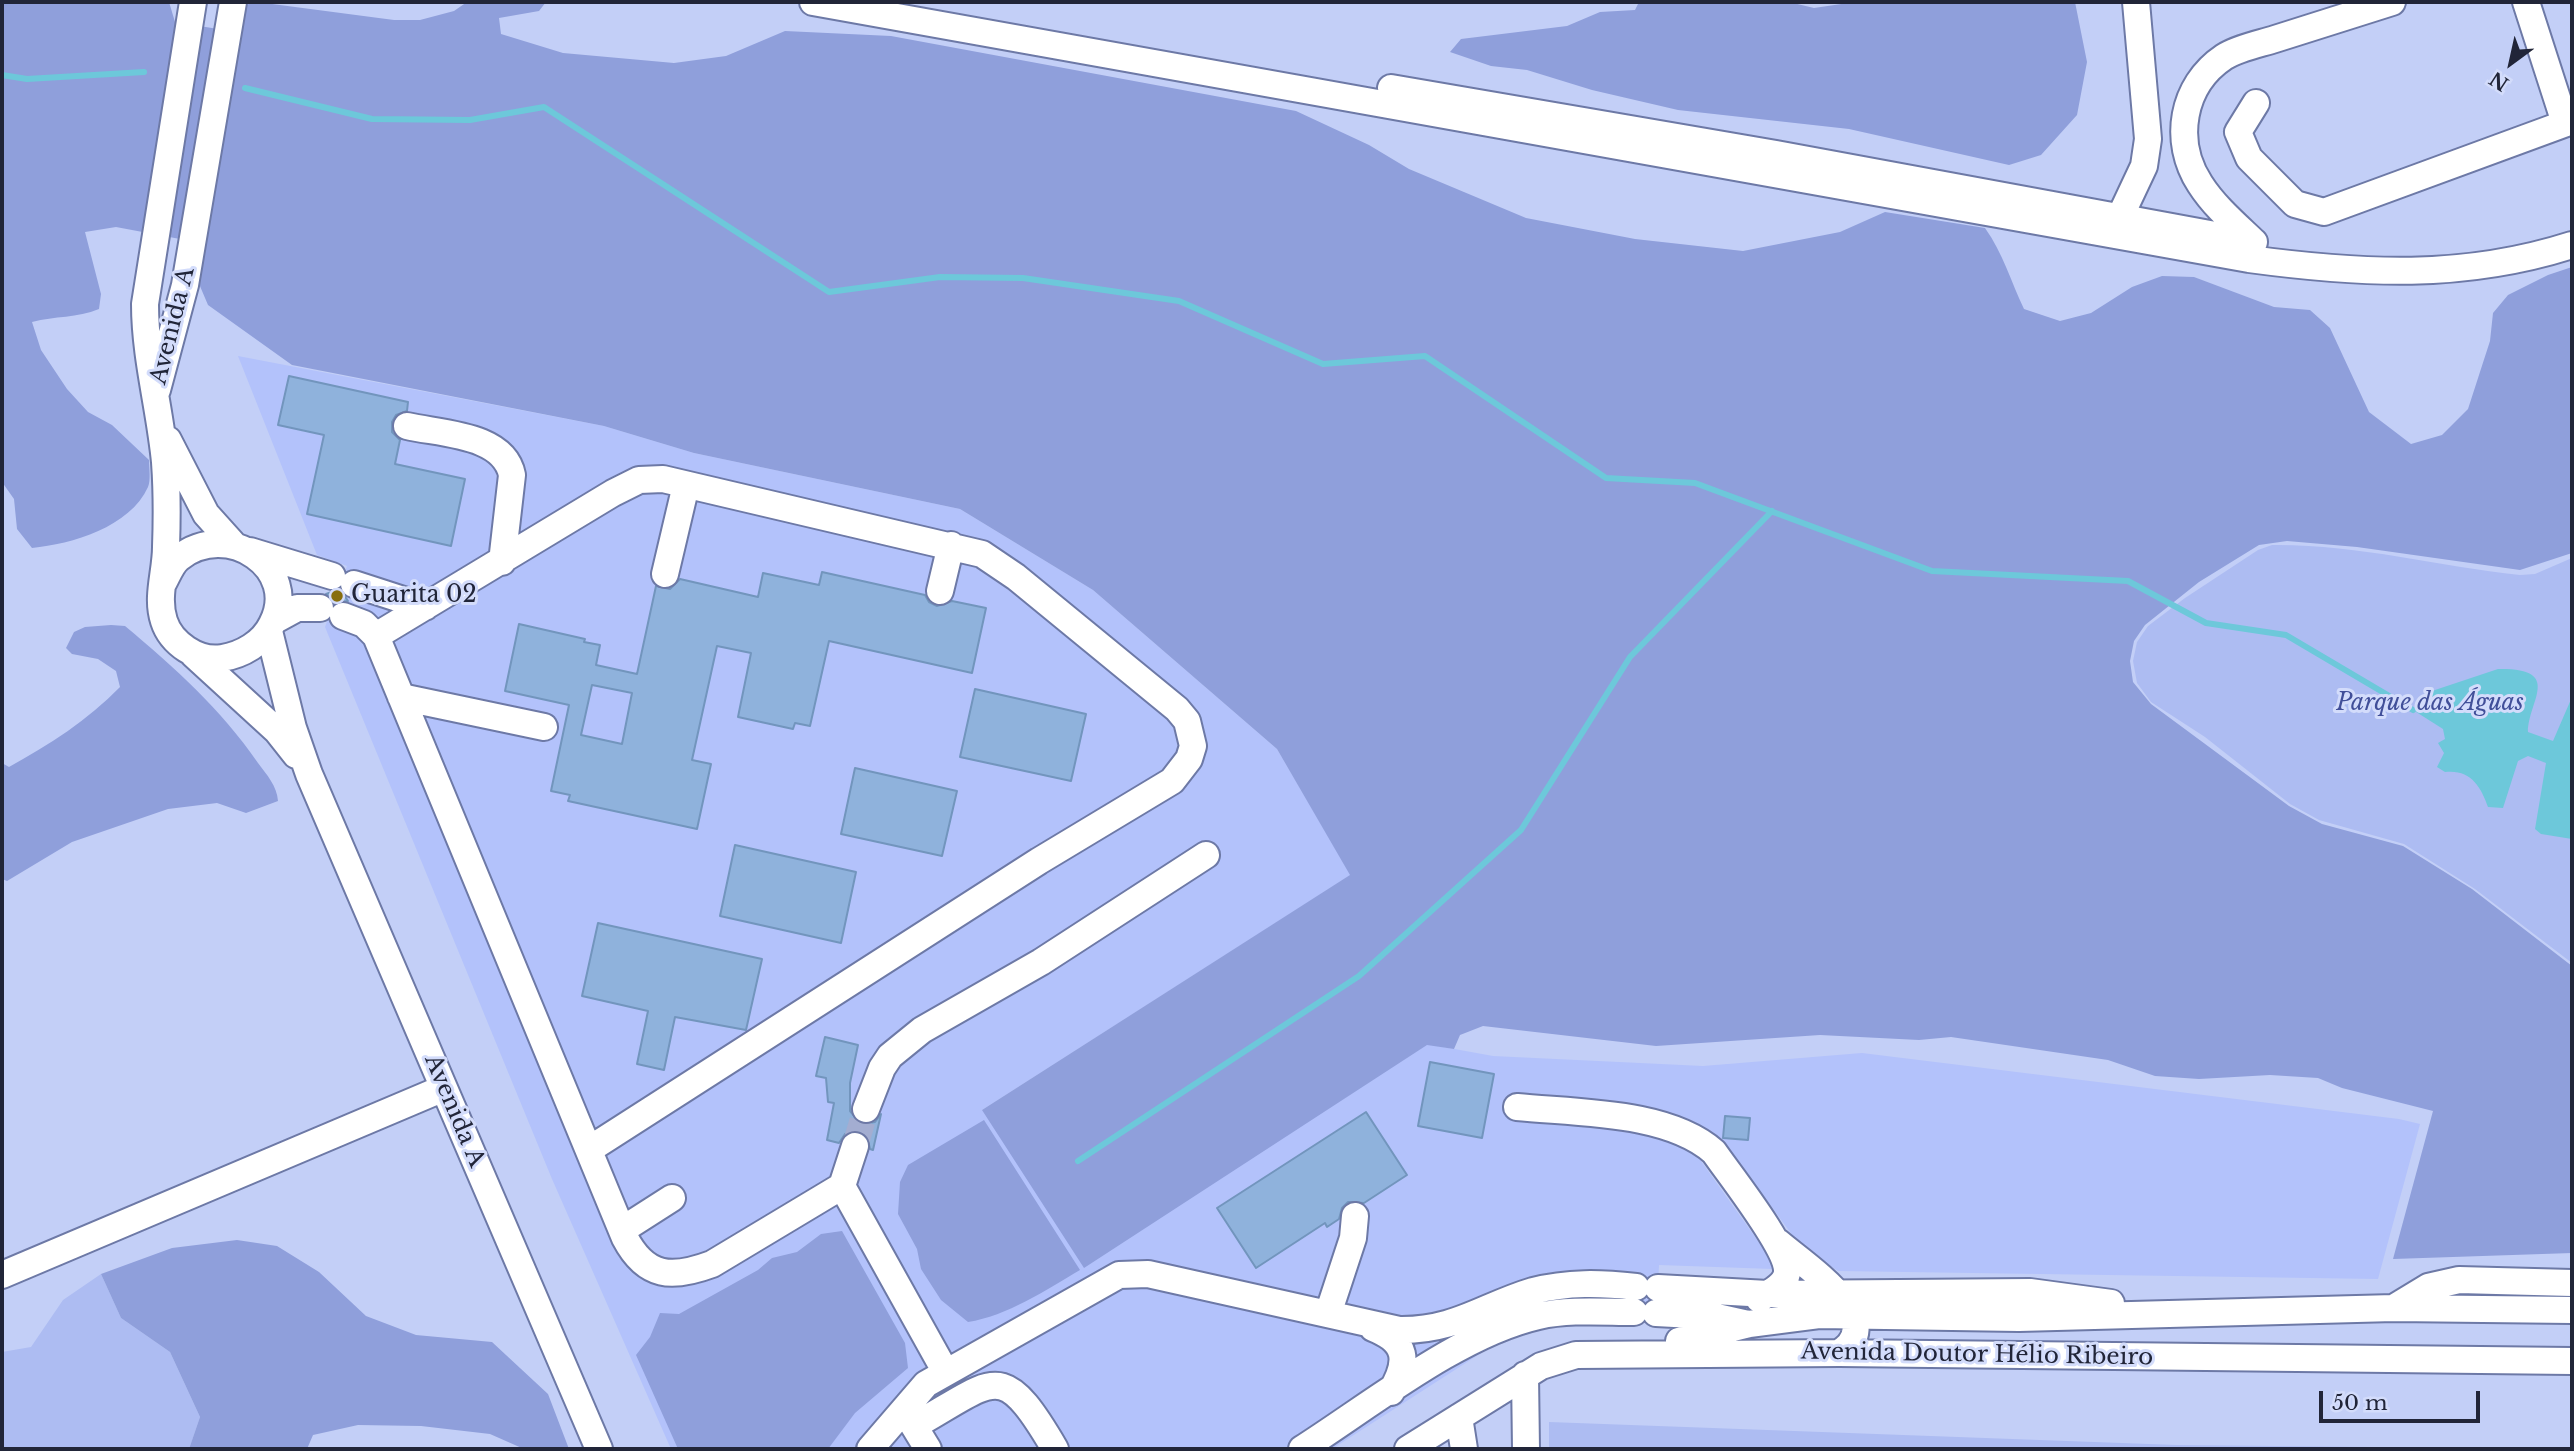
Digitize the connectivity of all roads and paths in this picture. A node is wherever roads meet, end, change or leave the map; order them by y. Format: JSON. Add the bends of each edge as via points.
{"nodes":[{"id":1,"x":193,"y":2,"type":"edge"},
{"id":2,"x":247,"y":2,"type":"edge"},
{"id":3,"x":813,"y":2,"type":"edge"},
{"id":4,"x":905,"y":2,"type":"edge"},
{"id":5,"x":2136,"y":2,"type":"edge"},
{"id":6,"x":2392,"y":2,"type":"edge"},
{"id":7,"x":2526,"y":2,"type":"edge"},
{"id":8,"x":231,"y":13,"type":"edge"},
{"id":9,"x":2256,"y":103,"type":"dead end"},
{"id":10,"x":2569,"y":122,"type":"edge"},
{"id":11,"x":2118,"y":227,"type":"junction"},
{"id":12,"x":2572,"y":227,"type":"edge"},
{"id":13,"x":2254,"y":242,"type":"junction"},
{"id":14,"x":2572,"y":245,"type":"edge"},
{"id":15,"x":155,"y":399,"type":"junction"},
{"id":16,"x":407,"y":426,"type":"dead end"},
{"id":17,"x":686,"y":485,"type":"junction"},
{"id":18,"x":951,"y":545,"type":"junction"},
{"id":19,"x":242,"y":547,"type":"junction"},
{"id":20,"x":502,"y":562,"type":"junction"},
{"id":21,"x":666,"y":574,"type":"dead end"},
{"id":22,"x":162,"y":585,"type":"junction"},
{"id":23,"x":940,"y":591,"type":"dead end"},
{"id":24,"x":425,"y":607,"type":"junction"},
{"id":25,"x":272,"y":625,"type":"junction"},
{"id":26,"x":376,"y":636,"type":"junction"},
{"id":27,"x":190,"y":652,"type":"junction"},
{"id":28,"x":401,"y":697,"type":"junction"},
{"id":29,"x":544,"y":727,"type":"dead end"},
{"id":30,"x":309,"y":774,"type":"junction"},
{"id":31,"x":1206,"y":855,"type":"dead end"},
{"id":32,"x":444,"y":1087,"type":"junction"},
{"id":33,"x":1517,"y":1107,"type":"dead end"},
{"id":34,"x":866,"y":1110,"type":"tunnel mouth"},
{"id":35,"x":855,"y":1146,"type":"tunnel mouth"},
{"id":36,"x":590,"y":1149,"type":"junction"},
{"id":37,"x":842,"y":1186,"type":"junction"},
{"id":38,"x":672,"y":1198,"type":"dead end"},
{"id":39,"x":1355,"y":1216,"type":"dead end"},
{"id":40,"x":622,"y":1230,"type":"junction"},
{"id":41,"x":1775,"y":1240,"type":"junction"},
{"id":42,"x":2,"y":1275,"type":"edge"},
{"id":43,"x":2572,"y":1283,"type":"edge"},
{"id":44,"x":1837,"y":1293,"type":"junction"},
{"id":45,"x":1768,"y":1294,"type":"junction"},
{"id":46,"x":1646,"y":1300,"type":"junction"},
{"id":47,"x":2394,"y":1308,"type":"junction"},
{"id":48,"x":2572,"y":1310,"type":"edge"},
{"id":49,"x":1328,"y":1314,"type":"junction"},
{"id":50,"x":1853,"y":1314,"type":"junction"},
{"id":51,"x":2196,"y":1314,"type":"junction"},
{"id":52,"x":1356,"y":1320,"type":"junction"},
{"id":53,"x":1742,"y":1322,"type":"junction"},
{"id":54,"x":1619,"y":1352,"type":"junction"},
{"id":55,"x":1790,"y":1353,"type":"junction"},
{"id":56,"x":1839,"y":1353,"type":"junction"},
{"id":57,"x":2572,"y":1361,"type":"edge"},
{"id":58,"x":945,"y":1371,"type":"junction"},
{"id":59,"x":1525,"y":1375,"type":"junction"},
{"id":60,"x":1391,"y":1392,"type":"junction"},
{"id":61,"x":908,"y":1417,"type":"junction"},
{"id":62,"x":1459,"y":1417,"type":"junction"},
{"id":63,"x":599,"y":1449,"type":"edge"},
{"id":64,"x":870,"y":1449,"type":"edge"},
{"id":65,"x":928,"y":1449,"type":"edge"},
{"id":66,"x":1055,"y":1449,"type":"edge"},
{"id":67,"x":1302,"y":1449,"type":"edge"},
{"id":68,"x":1408,"y":1449,"type":"edge"},
{"id":69,"x":1464,"y":1449,"type":"edge"},
{"id":70,"x":1526,"y":1449,"type":"edge"}],
"edges":[{"from":1,"to":15,"type":"street","name":"Avenida A","via":[[147,278],[145,342]]},
{"from":2,"to":8,"type":"street","name":"Avenida A"},
{"from":3,"to":11,"type":"street"},
{"from":4,"to":11,"type":"street"},
{"from":5,"to":11,"type":"street","via":[[2148,139],[2144,166]]},
{"from":6,"to":13,"type":"street","via":[[2227,55],[2199,80],[2184,120],[2191,166],[2214,202]]},
{"from":7,"to":10,"type":"street"},
{"from":8,"to":15,"type":"street","name":"Avenida A","via":[[185,285]]},
{"from":9,"to":10,"type":"street","via":[[2238,132],[2249,158],[2295,204],[2324,212]]},
{"from":11,"to":13,"type":"street"},
{"from":11,"to":14,"type":"street","via":[[2261,261],[2366,272],[2484,266]]},
{"from":12,"to":13,"type":"street","via":[[2473,251],[2391,256],[2327,253]]},
{"from":15,"to":19,"type":"street","via":[[171,451],[206,514]]},
{"from":15,"to":22,"type":"street","via":[[165,463]]},
{"from":16,"to":20,"type":"street","via":[[487,444],[509,462],[512,475]]},
{"from":17,"to":18,"type":"street"},
{"from":17,"to":20,"type":"street","via":[[663,479],[639,480]]},
{"from":17,"to":21,"type":"street"},
{"from":18,"to":23,"type":"street"},
{"from":18,"to":36,"type":"street","via":[[1000,564],[1177,709],[1192,733],[1189,759],[1160,789],[1039,861]]},
{"from":19,"to":22,"type":"street","via":[[202,544],[177,559]]},
{"from":19,"to":24,"type":"street"},
{"from":19,"to":25,"type":"street","via":[[265,565],[274,582],[278,601]]},
{"from":20,"to":24,"type":"street"},
{"from":22,"to":27,"type":"street","via":[[164,623]]},
{"from":24,"to":26,"type":"street"},
{"from":25,"to":26,"type":"street","via":[[297,608],[331,612],[364,624]]},
{"from":25,"to":27,"type":"street","via":[[240,656],[215,659]]},
{"from":25,"to":30,"type":"street","via":[[293,728]]},
{"from":26,"to":28,"type":"street"},
{"from":27,"to":30,"type":"street","via":[[278,731]]},
{"from":28,"to":29,"type":"street"},
{"from":28,"to":36,"type":"street"},
{"from":30,"to":32,"type":"street","name":"Avenida A"},
{"from":31,"to":34,"type":"street","via":[[1041,962],[922,1030],[890,1056]]},
{"from":32,"to":42,"type":"street"},
{"from":32,"to":63,"type":"street","name":"Avenida A"},
{"from":33,"to":41,"type":"street","via":[[1651,1123],[1701,1141],[1714,1152]]},
{"from":35,"to":37,"type":"street"},
{"from":36,"to":40,"type":"street"},
{"from":37,"to":40,"type":"street","via":[[696,1270],[650,1270],[632,1251]]},
{"from":37,"to":58,"type":"street"},
{"from":38,"to":40,"type":"street"},
{"from":39,"to":49,"type":"street","via":[[1353,1238]]},
{"from":41,"to":44,"type":"street"},
{"from":41,"to":45,"type":"street","via":[[1787,1274]]},
{"from":43,"to":47,"type":"street","via":[[2459,1280],[2428,1287]]},
{"from":44,"to":45,"type":"street"},
{"from":44,"to":50,"type":"street"},
{"from":44,"to":51,"type":"street","via":[[2030,1292]]},
{"from":45,"to":46,"type":"street"},
{"from":45,"to":53,"type":"street"},
{"from":46,"to":52,"type":"street","via":[[1598,1283],[1534,1291],[1437,1329],[1399,1331]]},
{"from":46,"to":53,"type":"street"},
{"from":46,"to":60,"type":"street","via":[[1518,1322],[1475,1340]]},
{"from":47,"to":48,"type":"street","name":"Avenida Doutor Hélio Ribeiro"},
{"from":47,"to":51,"type":"street","name":"Avenida Doutor Hélio Ribeiro"},
{"from":49,"to":52,"type":"street"},
{"from":49,"to":58,"type":"street","via":[[1132,1272],[1107,1280]]},
{"from":50,"to":51,"type":"street","name":"Avenida Doutor Hélio Ribeiro","via":[[2019,1318]]},
{"from":50,"to":53,"type":"street","name":"Avenida Doutor Hélio Ribeiro"},
{"from":50,"to":56,"type":"street","via":[[1856,1334]]},
{"from":52,"to":60,"type":"street","via":[[1388,1335],[1399,1347],[1403,1368]]},
{"from":53,"to":54,"type":"street","via":[[1697,1338]]},
{"from":53,"to":55,"type":"street"},
{"from":54,"to":55,"type":"street","name":"Avenida Doutor Hélio Ribeiro"},
{"from":54,"to":59,"type":"street","name":"Avenida Doutor Hélio Ribeiro","via":[[1562,1357]]},
{"from":55,"to":56,"type":"street","name":"Avenida Doutor Hélio Ribeiro"},
{"from":56,"to":57,"type":"street","name":"Avenida Doutor Hélio Ribeiro"},
{"from":58,"to":61,"type":"street","via":[[926,1384]]},
{"from":59,"to":62,"type":"street","name":"Avenida Doutor Hélio Ribeiro"},
{"from":59,"to":70,"type":"street"},
{"from":60,"to":67,"type":"street"},
{"from":61,"to":64,"type":"street"},
{"from":61,"to":65,"type":"street"},
{"from":61,"to":66,"type":"street","via":[[986,1386],[1004,1386],[1023,1399]]},
{"from":62,"to":68,"type":"street","name":"Avenida Doutor Hélio Ribeiro"},
{"from":62,"to":69,"type":"street"}]}
